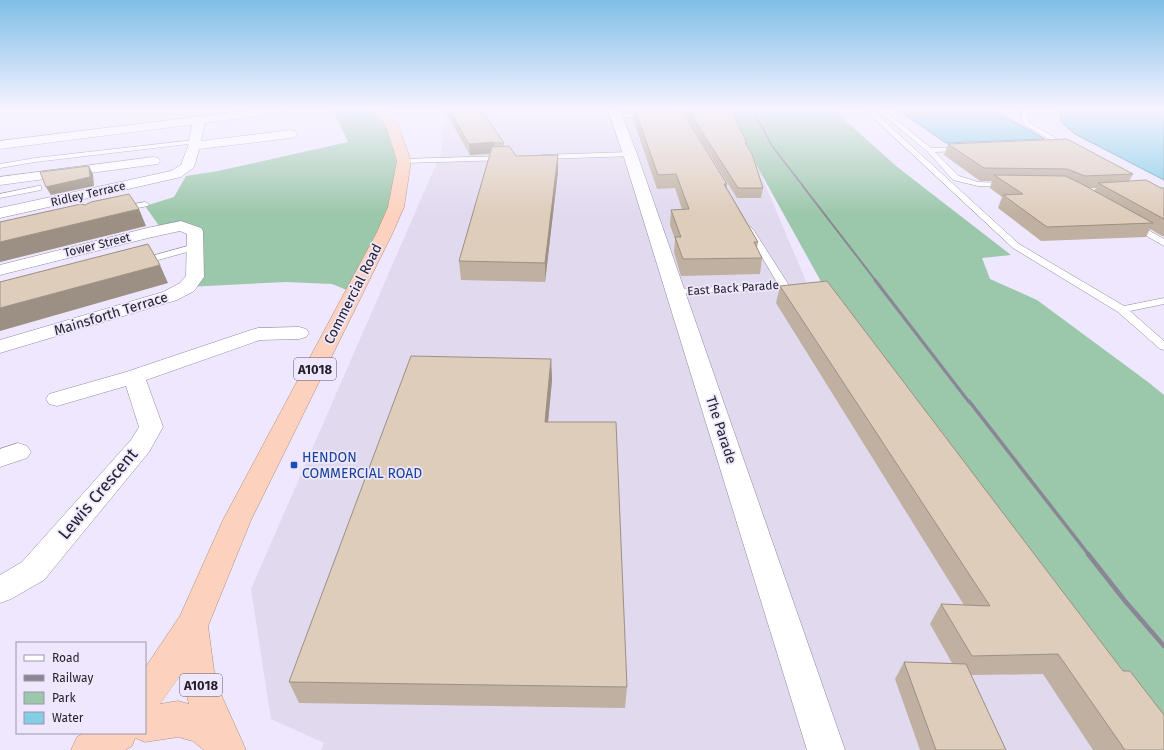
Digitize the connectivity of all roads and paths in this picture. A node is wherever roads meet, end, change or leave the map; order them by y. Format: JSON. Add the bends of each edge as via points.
{"nodes":[{"id":1,"x":185,"y":145,"type":"edge"},
{"id":2,"x":195,"y":145,"type":"edge"},
{"id":3,"x":399,"y":145,"type":"edge"},
{"id":4,"x":627,"y":145,"type":"edge"},
{"id":5,"x":906,"y":145,"type":"edge"},
{"id":6,"x":922,"y":145,"type":"edge"},
{"id":7,"x":1047,"y":145,"type":"edge"},
{"id":8,"x":1062,"y":145,"type":"joint"},
{"id":9,"x":968,"y":149,"type":"edge"},
{"id":10,"x":928,"y":150,"type":"junction"},
{"id":11,"x":1077,"y":152,"type":"edge"},
{"id":12,"x":630,"y":154,"type":"junction"},
{"id":13,"x":515,"y":157,"type":"edge"},
{"id":14,"x":538,"y":157,"type":"edge"},
{"id":15,"x":153,"y":161,"type":"dead end"},
{"id":16,"x":404,"y":161,"type":"junction"},
{"id":17,"x":0,"y":166,"type":"edge"},
{"id":18,"x":111,"y":167,"type":"junction"},
{"id":19,"x":0,"y":181,"type":"edge"},
{"id":20,"x":35,"y":182,"type":"junction"},
{"id":21,"x":1016,"y":185,"type":"edge"},
{"id":22,"x":0,"y":196,"type":"edge"},
{"id":23,"x":99,"y":197,"type":"junction"},
{"id":24,"x":44,"y":204,"type":"junction"},
{"id":25,"x":145,"y":204,"type":"dead end"},
{"id":26,"x":114,"y":211,"type":"edge"},
{"id":27,"x":0,"y":213,"type":"edge"},
{"id":28,"x":744,"y":221,"type":"edge"},
{"id":29,"x":1130,"y":222,"type":"edge"},
{"id":30,"x":195,"y":239,"type":"junction"},
{"id":31,"x":1164,"y":243,"type":"edge"},
{"id":32,"x":128,"y":266,"type":"edge"},
{"id":33,"x":0,"y":270,"type":"edge"},
{"id":34,"x":676,"y":292,"type":"junction"},
{"id":35,"x":1164,"y":301,"type":"edge"},
{"id":36,"x":1122,"y":310,"type":"junction"},
{"id":37,"x":289,"y":328,"type":"dead end"},
{"id":38,"x":0,"y":347,"type":"edge"},
{"id":39,"x":1164,"y":347,"type":"edge"},
{"id":40,"x":134,"y":377,"type":"junction"},
{"id":41,"x":58,"y":399,"type":"dead end"},
{"id":42,"x":0,"y":590,"type":"edge"},
{"id":43,"x":192,"y":626,"type":"junction"},
{"id":44,"x":146,"y":695,"type":"edge"},
{"id":45,"x":146,"y":727,"type":"edge"},
{"id":46,"x":224,"y":745,"type":"edge"},
{"id":47,"x":826,"y":750,"type":"edge"}],
"edges":[{"from":1,"to":17,"type":"lane","via":[[35,160]]},
{"from":2,"to":23,"type":"street","name":"Ridley Terrace","via":[[187,167],[176,174]]},
{"from":3,"to":16,"type":"highway","name":"Commercial Road","number":"A1018"},
{"from":4,"to":12,"type":"street","name":"The Parade"},
{"from":5,"to":36,"type":"lane","via":[[1016,246]]},
{"from":6,"to":10,"type":"lane"},
{"from":7,"to":8,"type":"lane"},
{"from":8,"to":11,"type":"lane"},
{"from":9,"to":10,"type":"lane"},
{"from":10,"to":21,"type":"lane","via":[[956,178],[978,184]]},
{"from":12,"to":14,"type":"lane"},
{"from":12,"to":34,"type":"street","name":"The Parade"},
{"from":13,"to":16,"type":"lane"},
{"from":15,"to":18,"type":"street"},
{"from":16,"to":43,"type":"highway","name":"Commercial Road","number":"A1018","via":[[396,207],[385,232],[237,520]]},
{"from":18,"to":20,"type":"street"},
{"from":18,"to":23,"type":"street"},
{"from":19,"to":20,"type":"street"},
{"from":20,"to":22,"type":"lane"},
{"from":20,"to":24,"type":"street"},
{"from":23,"to":24,"type":"street","name":"Ridley Terrace"},
{"from":24,"to":27,"type":"street","name":"Ridley Terrace"},
{"from":25,"to":26,"type":"lane"},
{"from":28,"to":34,"type":"lane","name":"East Back Parade","via":[[785,287]]},
{"from":29,"to":31,"type":"lane"},
{"from":30,"to":32,"type":"lane"},
{"from":30,"to":33,"type":"street","name":"Tower Street","via":[[181,226]]},
{"from":30,"to":38,"type":"street","name":"Mainsforth Terrace","via":[[195,277],[187,287],[170,296]]},
{"from":34,"to":47,"type":"street","name":"The Parade"},
{"from":35,"to":36,"type":"lane"},
{"from":36,"to":39,"type":"lane"},
{"from":37,"to":40,"type":"street","via":[[258,334]]},
{"from":40,"to":41,"type":"street"},
{"from":40,"to":42,"type":"street","name":"Lewis Crescent","via":[[150,427],[140,446],[33,571]]},
{"from":43,"to":44,"type":"highway","name":"Commercial Road","number":"A1018"},
{"from":43,"to":46,"type":"highway","name":"Commercial Road","number":"A1018","via":[[197,671],[206,702]]},
{"from":45,"to":46,"type":"highway","name":"Commercial Road","via":[[178,719],[203,726]]}]}
